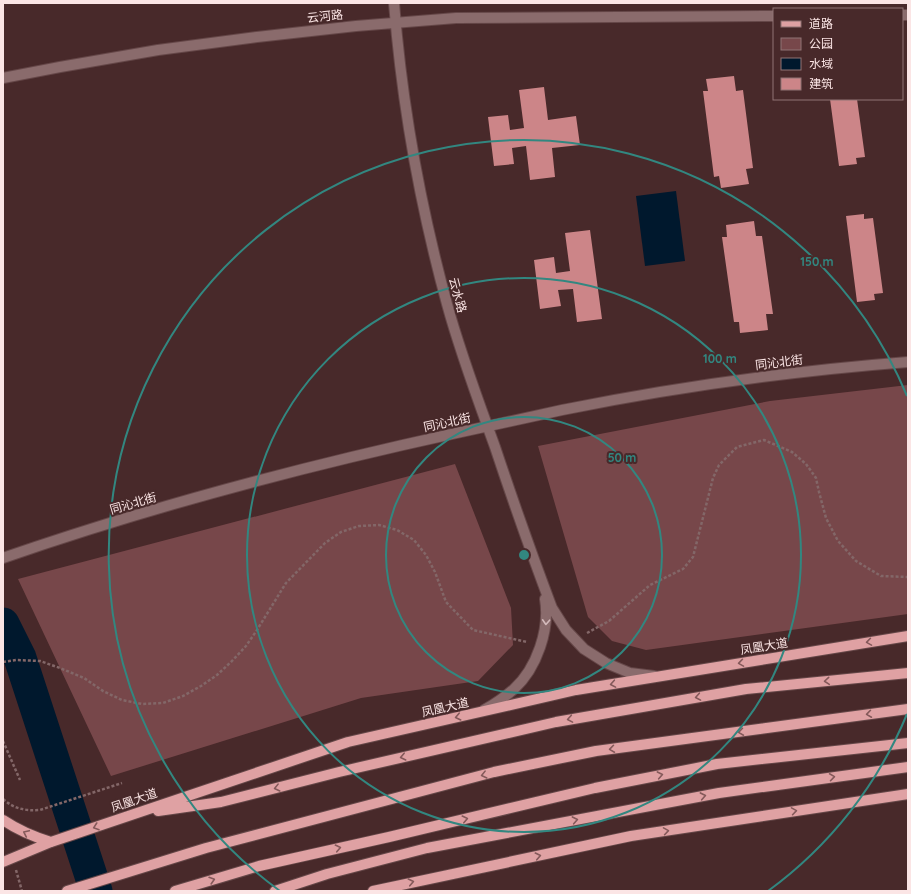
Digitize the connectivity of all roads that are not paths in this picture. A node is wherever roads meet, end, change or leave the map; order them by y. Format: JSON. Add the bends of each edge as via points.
{"nodes":[{"id":1,"x":394,"y":3,"type":"edge"},
{"id":2,"x":773,"y":16,"type":"edge"},
{"id":3,"x":396,"y":23,"type":"junction"},
{"id":4,"x":3,"y":78,"type":"edge"},
{"id":5,"x":908,"y":362,"type":"edge"},
{"id":6,"x":487,"y":426,"type":"junction"},
{"id":7,"x":3,"y":558,"type":"edge"},
{"id":8,"x":542,"y":583,"type":"junction"},
{"id":9,"x":908,"y":636,"type":"edge"},
{"id":10,"x":908,"y":674,"type":"edge"},
{"id":11,"x":656,"y":677,"type":"junction"},
{"id":12,"x":908,"y":709,"type":"edge"},
{"id":13,"x":478,"y":712,"type":"junction"},
{"id":14,"x":908,"y":743,"type":"edge"},
{"id":15,"x":908,"y":767,"type":"edge"},
{"id":16,"x":908,"y":794,"type":"edge"},
{"id":17,"x":133,"y":814,"type":"junction"},
{"id":18,"x":3,"y":820,"type":"edge"},
{"id":19,"x":51,"y":842,"type":"junction"},
{"id":20,"x":3,"y":862,"type":"edge"},
{"id":21,"x":67,"y":891,"type":"edge"},
{"id":22,"x":175,"y":891,"type":"edge"},
{"id":23,"x":275,"y":891,"type":"edge"},
{"id":24,"x":373,"y":891,"type":"edge"}],
"edges":[{"from":1,"to":3,"type":"street","name":"云水路"},
{"from":2,"to":3,"type":"street","name":"云河路","via":[[456,18]]},
{"from":3,"to":4,"type":"street","name":"云河路","via":[[158,50]]},
{"from":3,"to":6,"type":"street","name":"云水路","via":[[409,132],[432,248],[447,305]]},
{"from":5,"to":6,"type":"street","name":"同沁北街","via":[[798,372],[719,383]]},
{"from":6,"to":7,"type":"street","name":"同沁北街","via":[[293,471],[118,520]]},
{"from":6,"to":8,"type":"street","name":"云水路"},
{"from":8,"to":11,"type":"street","via":[[552,608],[566,630],[584,648],[606,663],[630,673]]},
{"from":8,"to":13,"type":"street","one_way":true,"via":[[546,606],[540,650],[530,670],[516,688],[498,702]]},
{"from":9,"to":11,"type":"main road","name":"凤凰大道","one_way":true},
{"from":10,"to":17,"type":"main road","one_way":true,"via":[[746,689],[556,722],[221,802]]},
{"from":11,"to":13,"type":"main road","name":"凤凰大道","one_way":true,"via":[[576,690]]},
{"from":12,"to":21,"type":"main road","one_way":true,"via":[[596,751],[502,770],[206,848]]},
{"from":13,"to":17,"type":"main road","name":"凤凰大道","one_way":true,"via":[[348,742]]},
{"from":22,"to":14,"type":"main road","one_way":true,"via":[[259,866],[595,788],[717,764]]},
{"from":23,"to":15,"type":"main road","one_way":true,"via":[[327,874],[427,848],[720,793]]},
{"from":24,"to":16,"type":"main road","one_way":true,"via":[[631,836]]},
{"from":17,"to":19,"type":"main road","name":"凤凰大道","one_way":true},
{"from":19,"to":18,"type":"main road","one_way":true,"via":[[37,838]]},
{"from":19,"to":20,"type":"main road","name":"凤凰大道"}]}
